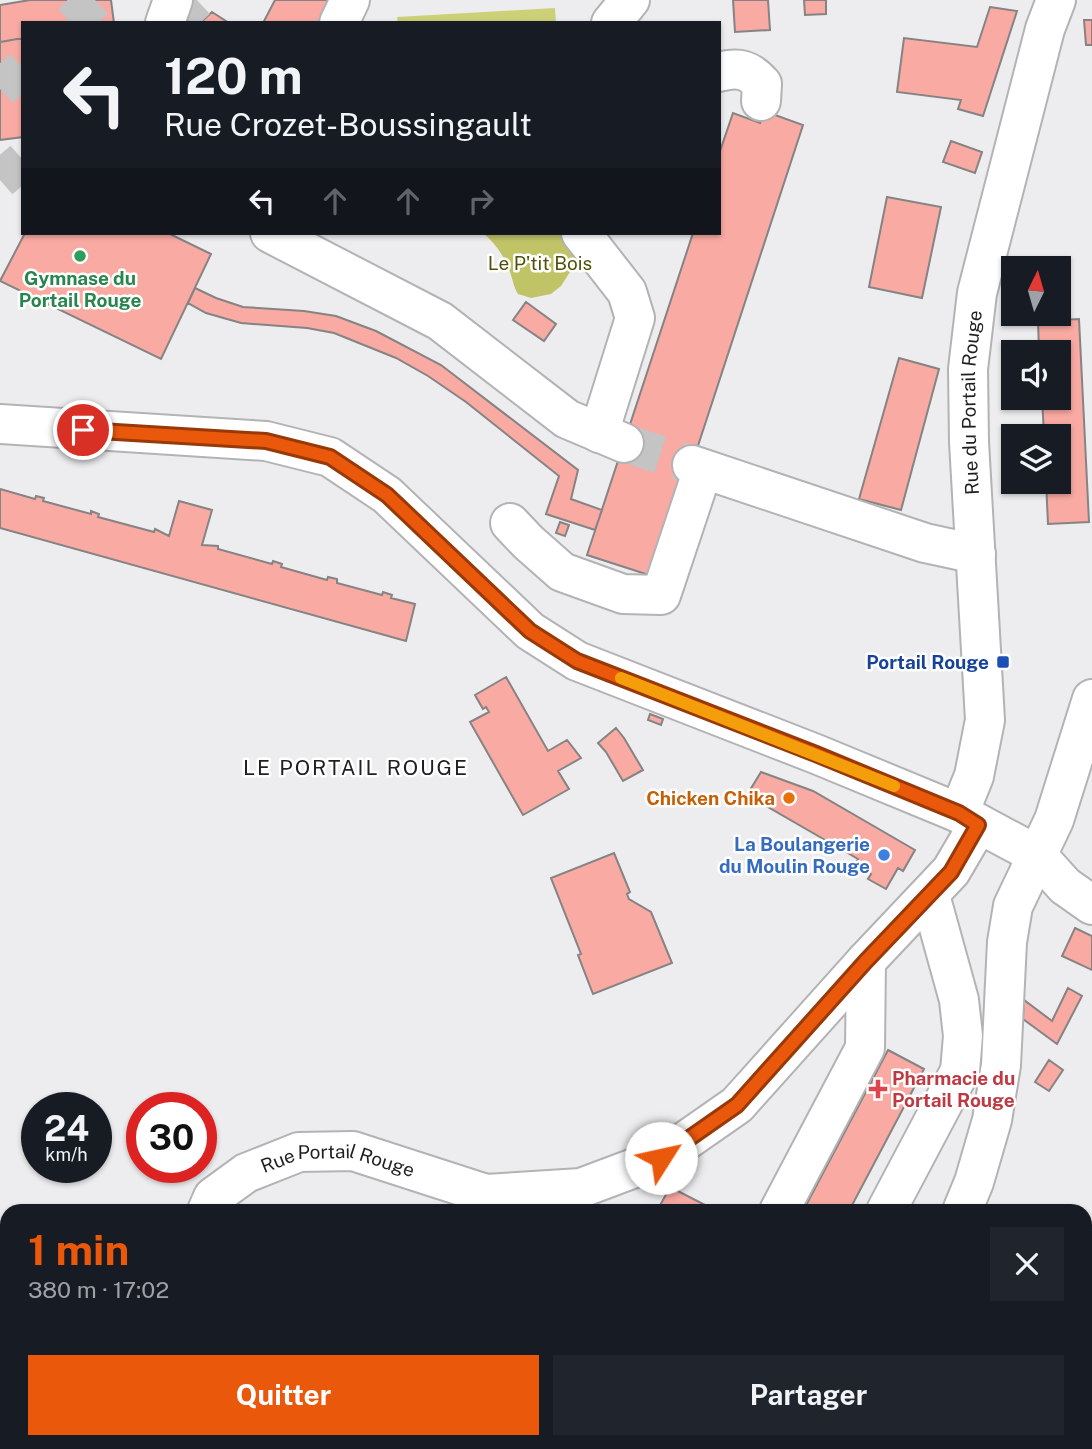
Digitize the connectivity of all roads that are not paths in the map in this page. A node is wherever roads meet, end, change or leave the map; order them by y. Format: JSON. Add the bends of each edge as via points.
{"nodes":[{"id":1,"x":173,"y":0,"type":"edge"},
{"id":2,"x":350,"y":0,"type":"edge"},
{"id":3,"x":630,"y":0,"type":"edge"},
{"id":4,"x":1056,"y":0,"type":"edge"},
{"id":5,"x":166,"y":21,"type":"edge"},
{"id":6,"x":340,"y":21,"type":"edge"},
{"id":7,"x":613,"y":21,"type":"edge"},
{"id":8,"x":721,"y":72,"type":"edge"},
{"id":9,"x":761,"y":101,"type":"dead end"},
{"id":10,"x":278,"y":235,"type":"edge"},
{"id":11,"x":583,"y":235,"type":"edge"},
{"id":12,"x":313,"y":244,"type":"edge"},
{"id":13,"x":0,"y":424,"type":"edge"},
{"id":14,"x":510,"y":523,"type":"dead end"},
{"id":15,"x":976,"y":554,"type":"junction"},
{"id":16,"x":1092,"y":699,"type":"edge"},
{"id":17,"x":969,"y":819,"type":"junction"},
{"id":18,"x":1037,"y":855,"type":"junction"},
{"id":19,"x":930,"y":895,"type":"junction"},
{"id":20,"x":1092,"y":905,"type":"edge"},
{"id":21,"x":866,"y":961,"type":"junction"},
{"id":22,"x":486,"y":1194,"type":"junction"},
{"id":23,"x":210,"y":1204,"type":"edge"},
{"id":24,"x":463,"y":1204,"type":"edge"},
{"id":25,"x":783,"y":1204,"type":"edge"},
{"id":26,"x":890,"y":1204,"type":"edge"},
{"id":27,"x":965,"y":1204,"type":"edge"}],
"edges":[{"from":1,"to":5,"type":"street"},
{"from":2,"to":6,"type":"street"},
{"from":3,"to":7,"type":"street"},
{"from":4,"to":15,"type":"street","name":"Rue du Portail Rouge","via":[[977,293],[968,369]]},
{"from":8,"to":9,"type":"street","via":[[741,69],[755,75],[762,84]]},
{"from":10,"to":12,"type":"street"},
{"from":11,"to":12,"type":"street","via":[[628,292],[635,318],[612,438],[567,419],[440,321]]},
{"from":13,"to":17,"type":"street","via":[[266,441],[330,457],[387,495],[530,631],[577,661]]},
{"from":14,"to":15,"type":"street","via":[[562,572],[623,594],[662,596],[697,467],[925,543]]},
{"from":15,"to":17,"type":"street","name":"Rue du Portail Rouge","via":[[985,720]]},
{"from":16,"to":18,"type":"street","via":[[1054,820]]},
{"from":17,"to":18,"type":"street"},
{"from":17,"to":19,"type":"street","name":"Rue Portail Rouge","via":[[951,872]]},
{"from":18,"to":20,"type":"street","via":[[1065,886]]},
{"from":18,"to":27,"type":"street","via":[[1013,906],[1006,943],[1002,1058],[992,1120]]},
{"from":19,"to":21,"type":"street","name":"Rue Portail Rouge"},
{"from":19,"to":26,"type":"street","via":[[958,1000],[964,1036],[960,1071]]},
{"from":21,"to":22,"type":"street","name":"Rue Portail Rouge","via":[[737,1105],[661,1158],[581,1188]]},
{"from":21,"to":25,"type":"street","via":[[865,1048]]},
{"from":22,"to":23,"type":"street","name":"Rue Portail Rouge","via":[[352,1150],[299,1152],[246,1172]]},
{"from":22,"to":24,"type":"street","name":"Rue Portail Rouge"}]}
